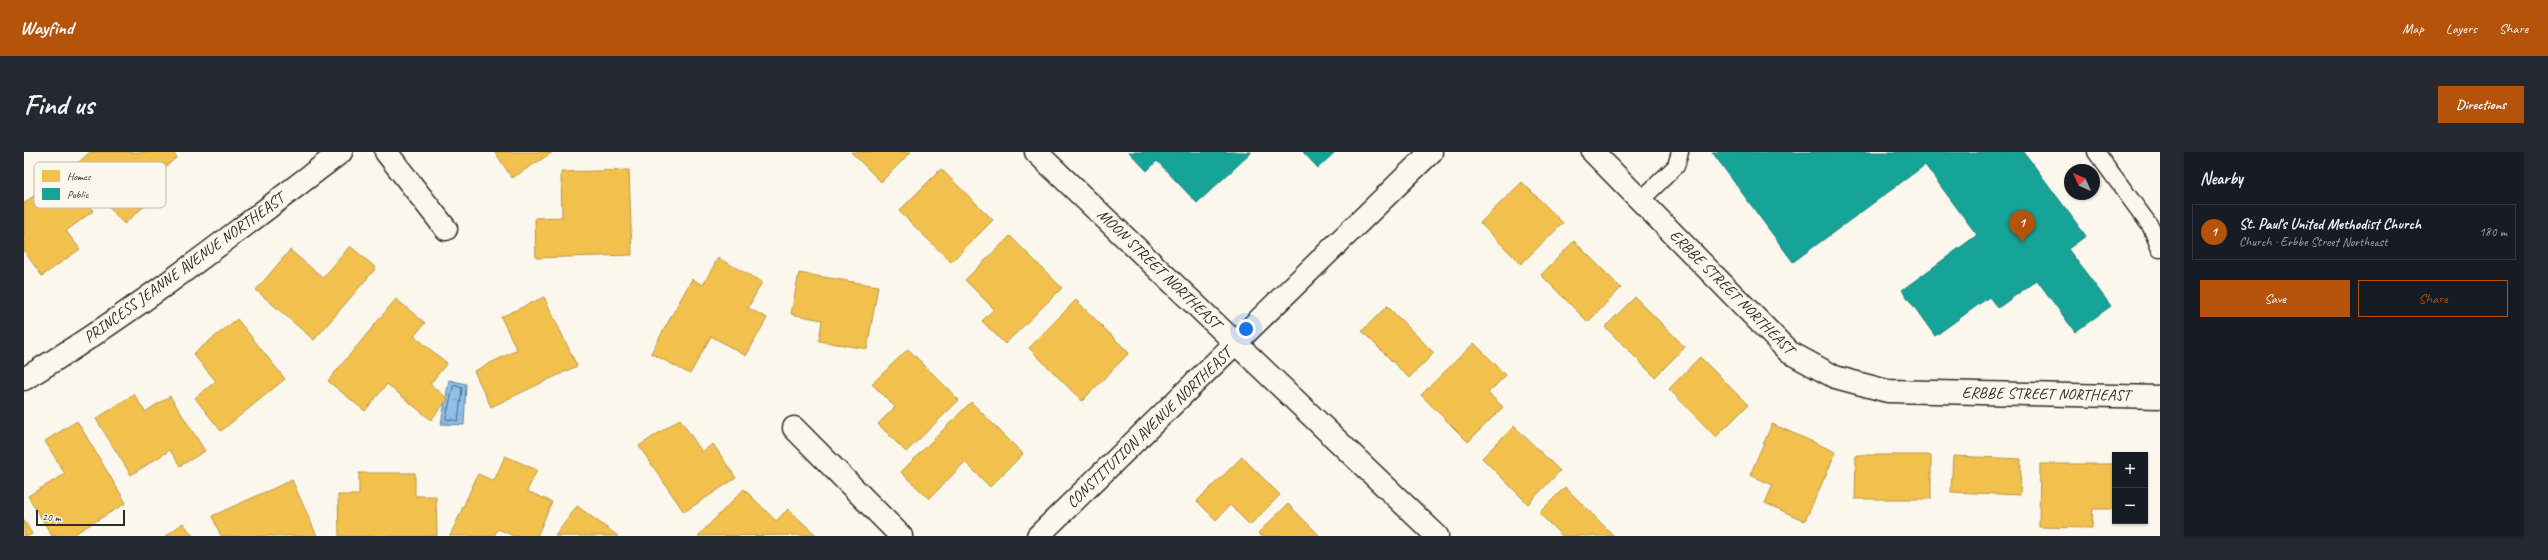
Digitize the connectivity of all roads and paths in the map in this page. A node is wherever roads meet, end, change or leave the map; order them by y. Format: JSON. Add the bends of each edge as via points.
{"nodes":[{"id":1,"x":340,"y":152,"type":"edge"},
{"id":2,"x":386,"y":152,"type":"edge"},
{"id":3,"x":1036,"y":152,"type":"edge"},
{"id":4,"x":1431,"y":152,"type":"edge"},
{"id":5,"x":1593,"y":152,"type":"edge"},
{"id":6,"x":1680,"y":152,"type":"edge"},
{"id":7,"x":2096,"y":152,"type":"edge"},
{"id":8,"x":1641,"y":200,"type":"junction"},
{"id":9,"x":446,"y":229,"type":"dead end"},
{"id":10,"x":2160,"y":250,"type":"edge"},
{"id":11,"x":1236,"y":343,"type":"junction"},
{"id":12,"x":24,"y":379,"type":"edge"},
{"id":13,"x":2160,"y":396,"type":"edge"},
{"id":14,"x":794,"y":428,"type":"dead end"},
{"id":15,"x":901,"y":536,"type":"edge"},
{"id":16,"x":1038,"y":536,"type":"edge"},
{"id":17,"x":1438,"y":536,"type":"edge"}],
"edges":[{"from":1,"to":12,"type":"street","name":"PRINCESS JEANNE AVENUE NORTHEAST","via":[[170,283],[72,350]]},
{"from":2,"to":9,"type":"street"},
{"from":3,"to":11,"type":"street","name":"MOON STREET NORTHEAST"},
{"from":4,"to":11,"type":"street","name":"CONSTITUTION AVENUE NORTHEAST"},
{"from":5,"to":8,"type":"street","name":"ERBBE STREET NORTHEAST"},
{"from":6,"to":8,"type":"lane","via":[[1676,166]]},
{"from":7,"to":10,"type":"lane","via":[[2151,227]]},
{"from":8,"to":13,"type":"street","name":"ERBBE STREET NORTHEAST","via":[[1789,352],[1835,377],[1887,391]]},
{"from":11,"to":16,"type":"street","name":"CONSTITUTION AVENUE NORTHEAST"},
{"from":11,"to":17,"type":"street","name":"MOON STREET NORTHEAST"},
{"from":14,"to":15,"type":"street"}]}
